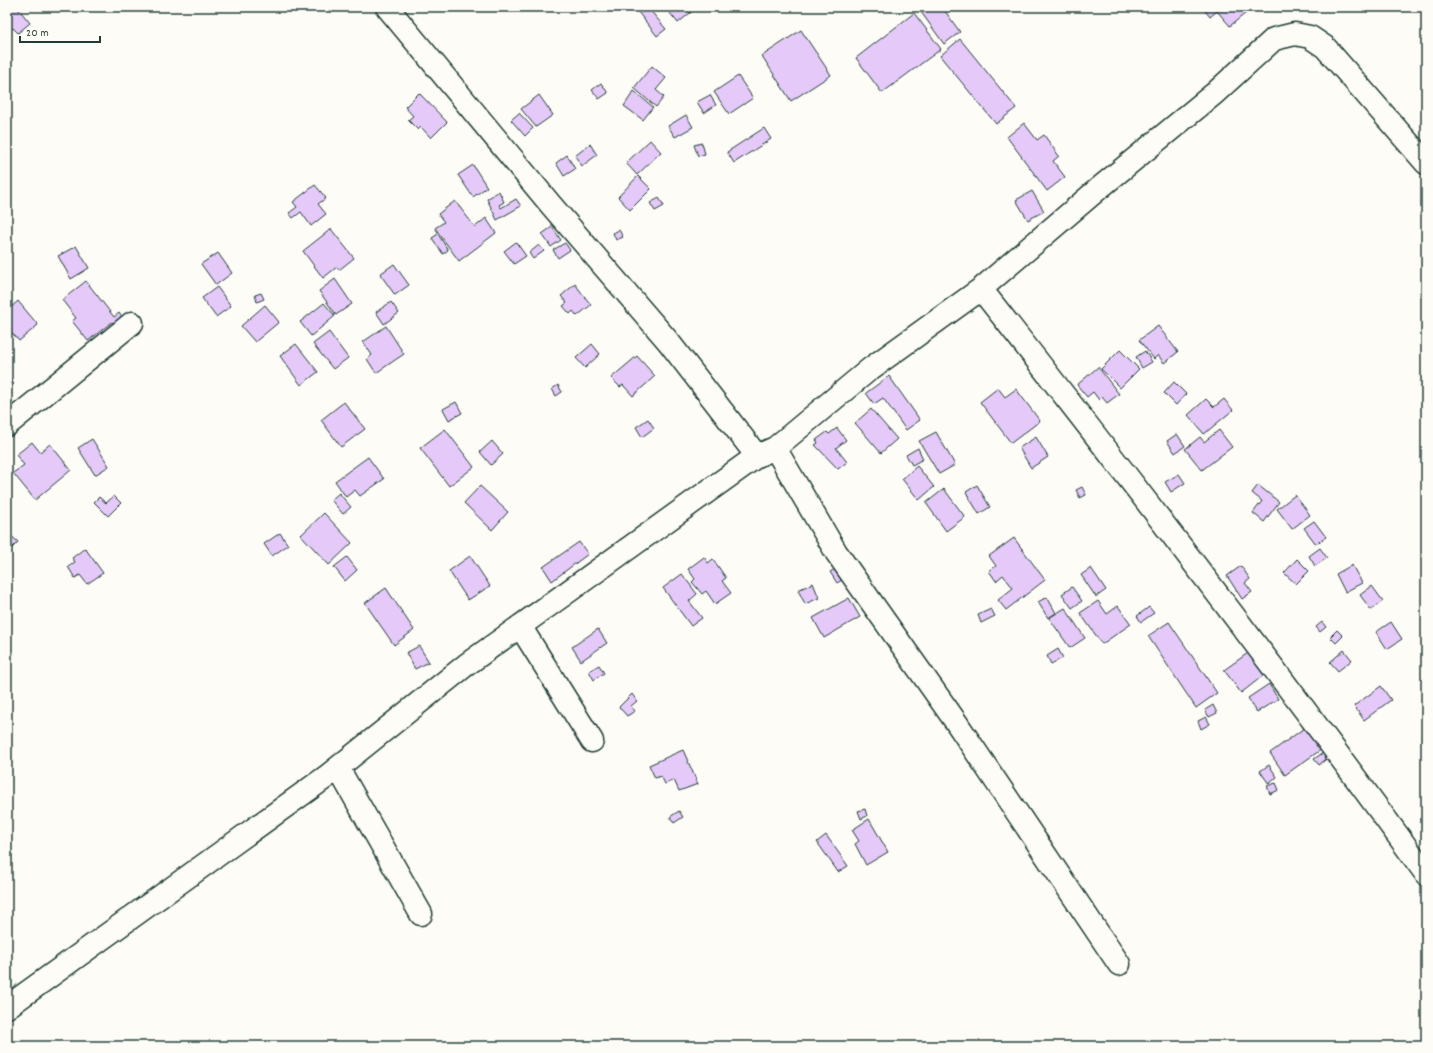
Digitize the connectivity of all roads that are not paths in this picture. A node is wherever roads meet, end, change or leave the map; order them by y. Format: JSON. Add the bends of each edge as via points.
{"nodes":[{"id":1,"x":387,"y":7,"type":"edge"},
{"id":2,"x":1426,"y":163,"type":"edge"},
{"id":3,"x":982,"y":289,"type":"junction"},
{"id":4,"x":132,"y":323,"type":"dead end"},
{"id":5,"x":7,"y":425,"type":"edge"},
{"id":6,"x":766,"y":452,"type":"junction"},
{"id":7,"x":520,"y":626,"type":"junction"},
{"id":8,"x":592,"y":741,"type":"dead end"},
{"id":9,"x":338,"y":768,"type":"junction"},
{"id":10,"x":1426,"y":874,"type":"edge"},
{"id":11,"x":421,"y":914,"type":"dead end"},
{"id":12,"x":1119,"y":964,"type":"dead end"},
{"id":13,"x":7,"y":1007,"type":"edge"}],
"edges":[{"from":1,"to":6,"type":"street","via":[[551,205]]},
{"from":2,"to":3,"type":"street","via":[[1325,47],[1310,37],[1284,35],[1274,39],[1215,93]]},
{"from":3,"to":6,"type":"street","via":[[870,369]]},
{"from":3,"to":10,"type":"street","via":[[1153,508]]},
{"from":4,"to":5,"type":"street"},
{"from":6,"to":7,"type":"street"},
{"from":6,"to":12,"type":"street","via":[[956,722]]},
{"from":7,"to":8,"type":"street"},
{"from":7,"to":9,"type":"street","via":[[466,665]]},
{"from":9,"to":11,"type":"street"},
{"from":9,"to":13,"type":"street"}]}
